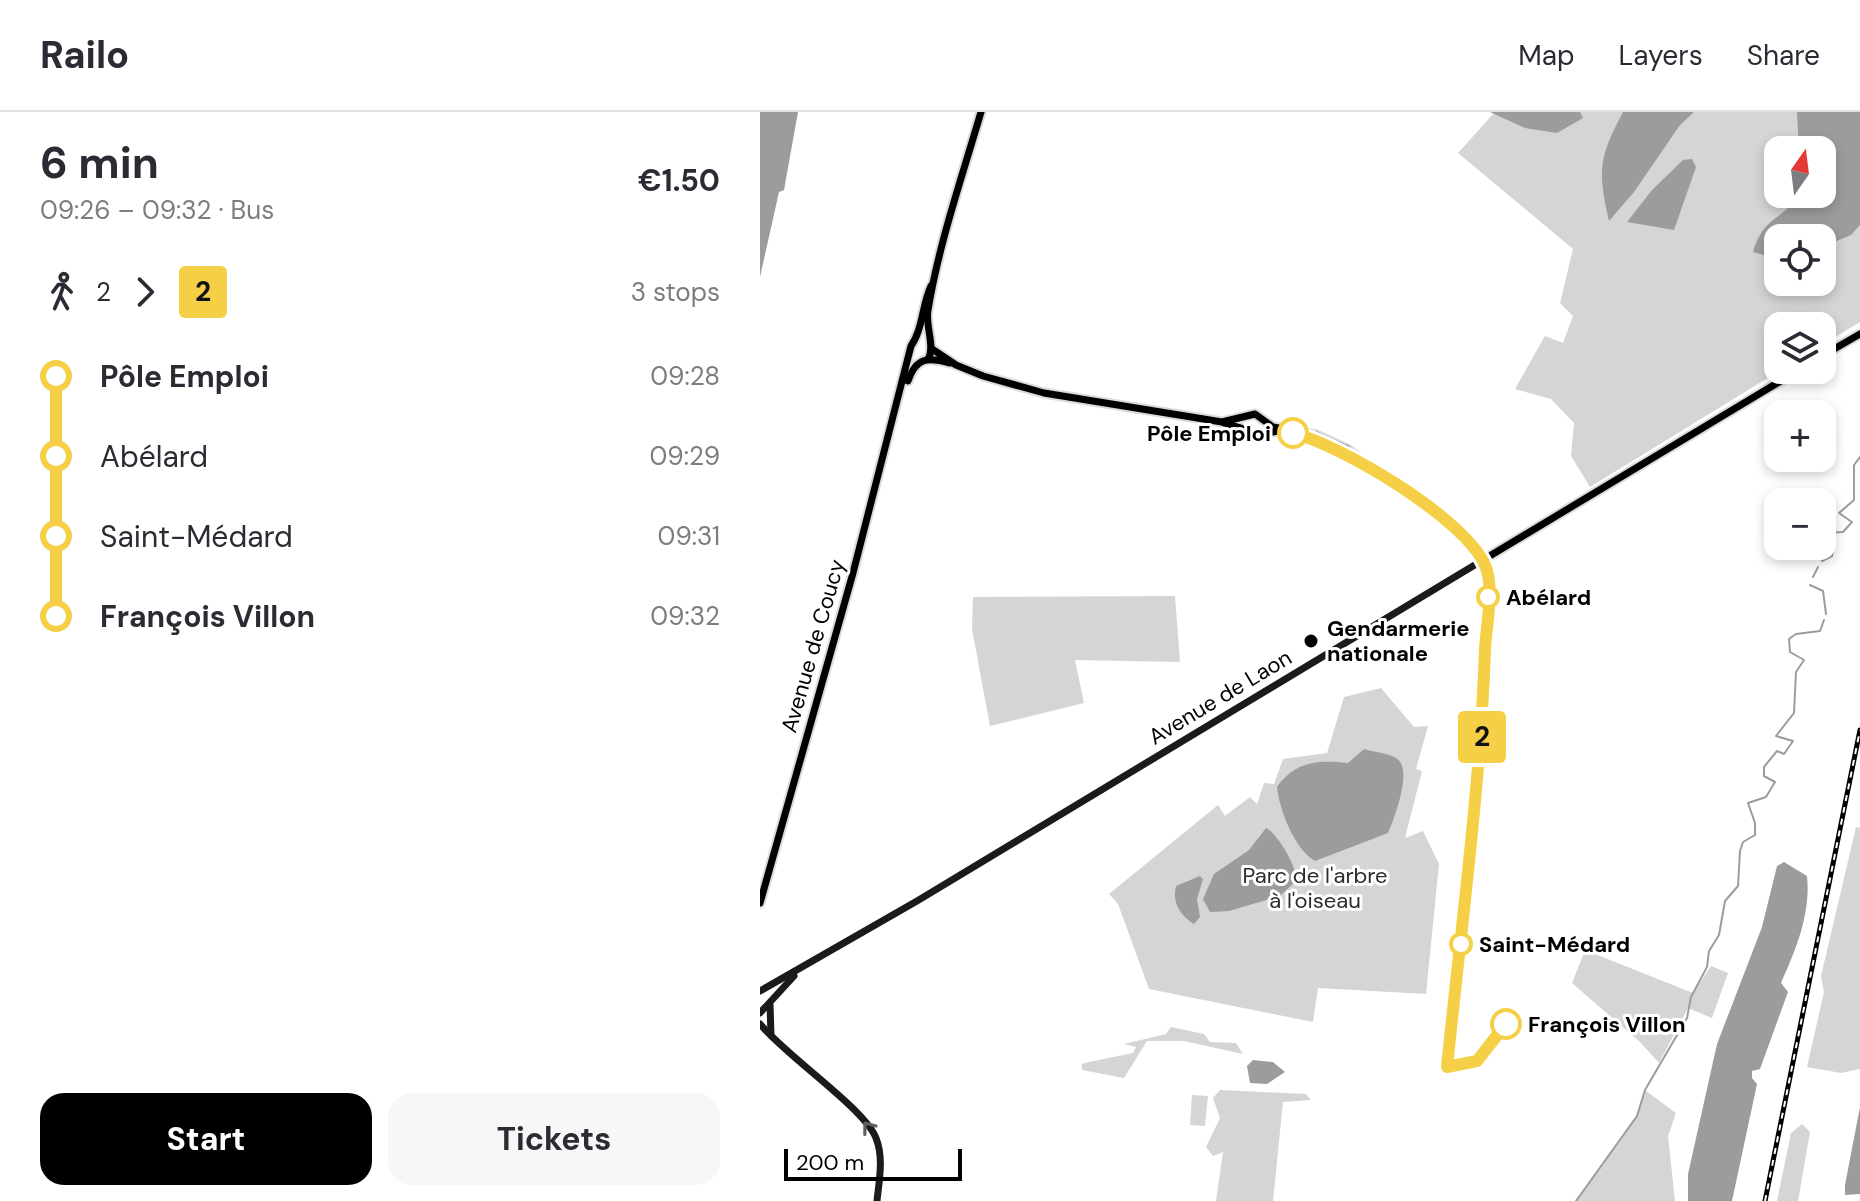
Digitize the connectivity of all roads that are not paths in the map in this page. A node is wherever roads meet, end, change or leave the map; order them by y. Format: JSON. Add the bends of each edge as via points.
{"nodes":[{"id":1,"x":981,"y":112,"type":"edge"},
{"id":2,"x":931,"y":286,"type":"junction"},
{"id":3,"x":1860,"y":334,"type":"edge"},
{"id":4,"x":915,"y":341,"type":"junction"},
{"id":5,"x":1836,"y":348,"type":"edge"},
{"id":6,"x":911,"y":352,"type":"junction"},
{"id":7,"x":927,"y":352,"type":"junction"},
{"id":8,"x":1775,"y":384,"type":"edge"},
{"id":9,"x":900,"y":399,"type":"junction"},
{"id":10,"x":1243,"y":419,"type":"junction"},
{"id":11,"x":1222,"y":422,"type":"junction"},
{"id":12,"x":1263,"y":422,"type":"junction"},
{"id":13,"x":1241,"y":428,"type":"junction"},
{"id":14,"x":1262,"y":433,"type":"junction"},
{"id":15,"x":1358,"y":459,"type":"junction"},
{"id":16,"x":1483,"y":560,"type":"junction"},
{"id":17,"x":760,"y":903,"type":"edge"},
{"id":18,"x":798,"y":971,"type":"junction"},
{"id":19,"x":761,"y":989,"type":"edge"},
{"id":20,"x":771,"y":1002,"type":"junction"},
{"id":21,"x":760,"y":1013,"type":"edge"},
{"id":22,"x":760,"y":1024,"type":"edge"},
{"id":23,"x":771,"y":1036,"type":"junction"},
{"id":24,"x":877,"y":1201,"type":"edge"}],
"edges":[{"from":1,"to":2,"type":"main road"},
{"from":2,"to":4,"type":"main road","name":"Avenue de Coucy"},
{"from":2,"to":7,"type":"main road"},
{"from":3,"to":5,"type":"main road"},
{"from":4,"to":6,"type":"main road","name":"Avenue de Coucy"},
{"from":4,"to":7,"type":"main road"},
{"from":6,"to":7,"type":"main road"},
{"from":6,"to":9,"type":"main road","name":"Avenue de Coucy"},
{"from":7,"to":9,"type":"main road","name":"Avenue de Coucy"},
{"from":7,"to":11,"type":"main road","via":[[1000,382],[1044,393]]},
{"from":8,"to":16,"type":"main road","name":"Avenue de Laon"},
{"from":9,"to":17,"type":"main road","name":"Avenue de Coucy"},
{"from":10,"to":11,"type":"main road"},
{"from":10,"to":12,"type":"main road","via":[[1255,414]]},
{"from":10,"to":13,"type":"main road"},
{"from":11,"to":13,"type":"main road"},
{"from":12,"to":14,"type":"main road"},
{"from":12,"to":15,"type":"main road","via":[[1325,439]]},
{"from":13,"to":14,"type":"main road","via":[[1248,436]]},
{"from":14,"to":15,"type":"main road","via":[[1304,436]]},
{"from":15,"to":16,"type":"main road","via":[[1463,536]]},
{"from":16,"to":18,"type":"main road","name":"Avenue de Laon"},
{"from":18,"to":19,"type":"main road"},
{"from":18,"to":20,"type":"main road"},
{"from":20,"to":21,"type":"main road"},
{"from":20,"to":23,"type":"main road"},
{"from":22,"to":23,"type":"main road"},
{"from":24,"to":23,"type":"main road","one_way":true,"via":[[881,1158],[876,1137]]}]}
